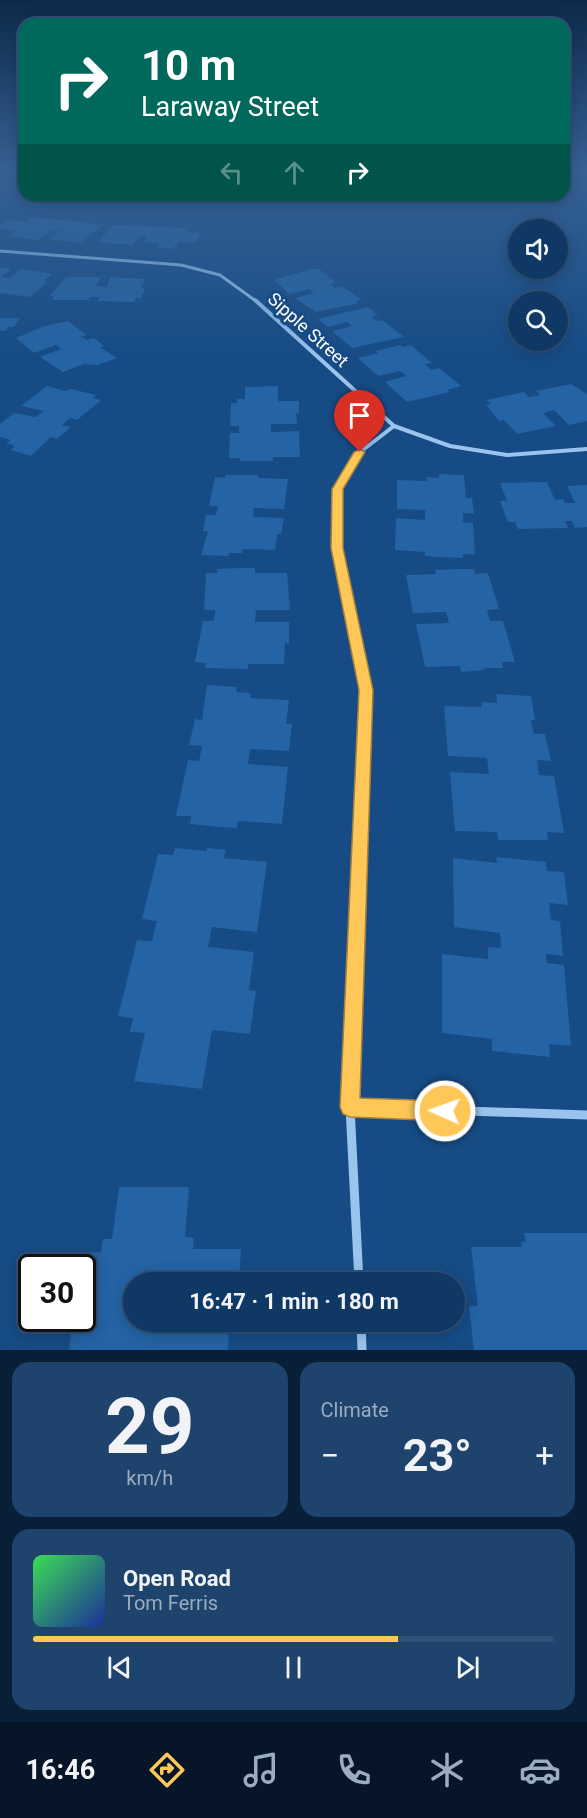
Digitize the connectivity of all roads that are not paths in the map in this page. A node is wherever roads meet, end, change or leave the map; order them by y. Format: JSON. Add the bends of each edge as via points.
{"nodes":[{"id":1,"x":0,"y":251,"type":"edge"},
{"id":2,"x":394,"y":426,"type":"junction"},
{"id":3,"x":587,"y":449,"type":"edge"},
{"id":4,"x":350,"y":1107,"type":"junction"},
{"id":5,"x":587,"y":1115,"type":"edge"},
{"id":6,"x":358,"y":1272,"type":"edge"},
{"id":7,"x":361,"y":1332,"type":"edge"},
{"id":8,"x":362,"y":1350,"type":"edge"}],
"edges":[{"from":1,"to":2,"type":"street","name":"Sipple Street","via":[[155,262],[220,275],[245,291]]},
{"from":2,"to":3,"type":"street","name":"Sipple Street","via":[[450,446],[507,455]]},
{"from":2,"to":4,"type":"street","via":[[360,452],[337,489],[337,548],[366,690]]},
{"from":4,"to":5,"type":"street"},
{"from":4,"to":6,"type":"street"},
{"from":7,"to":8,"type":"street"}]}
